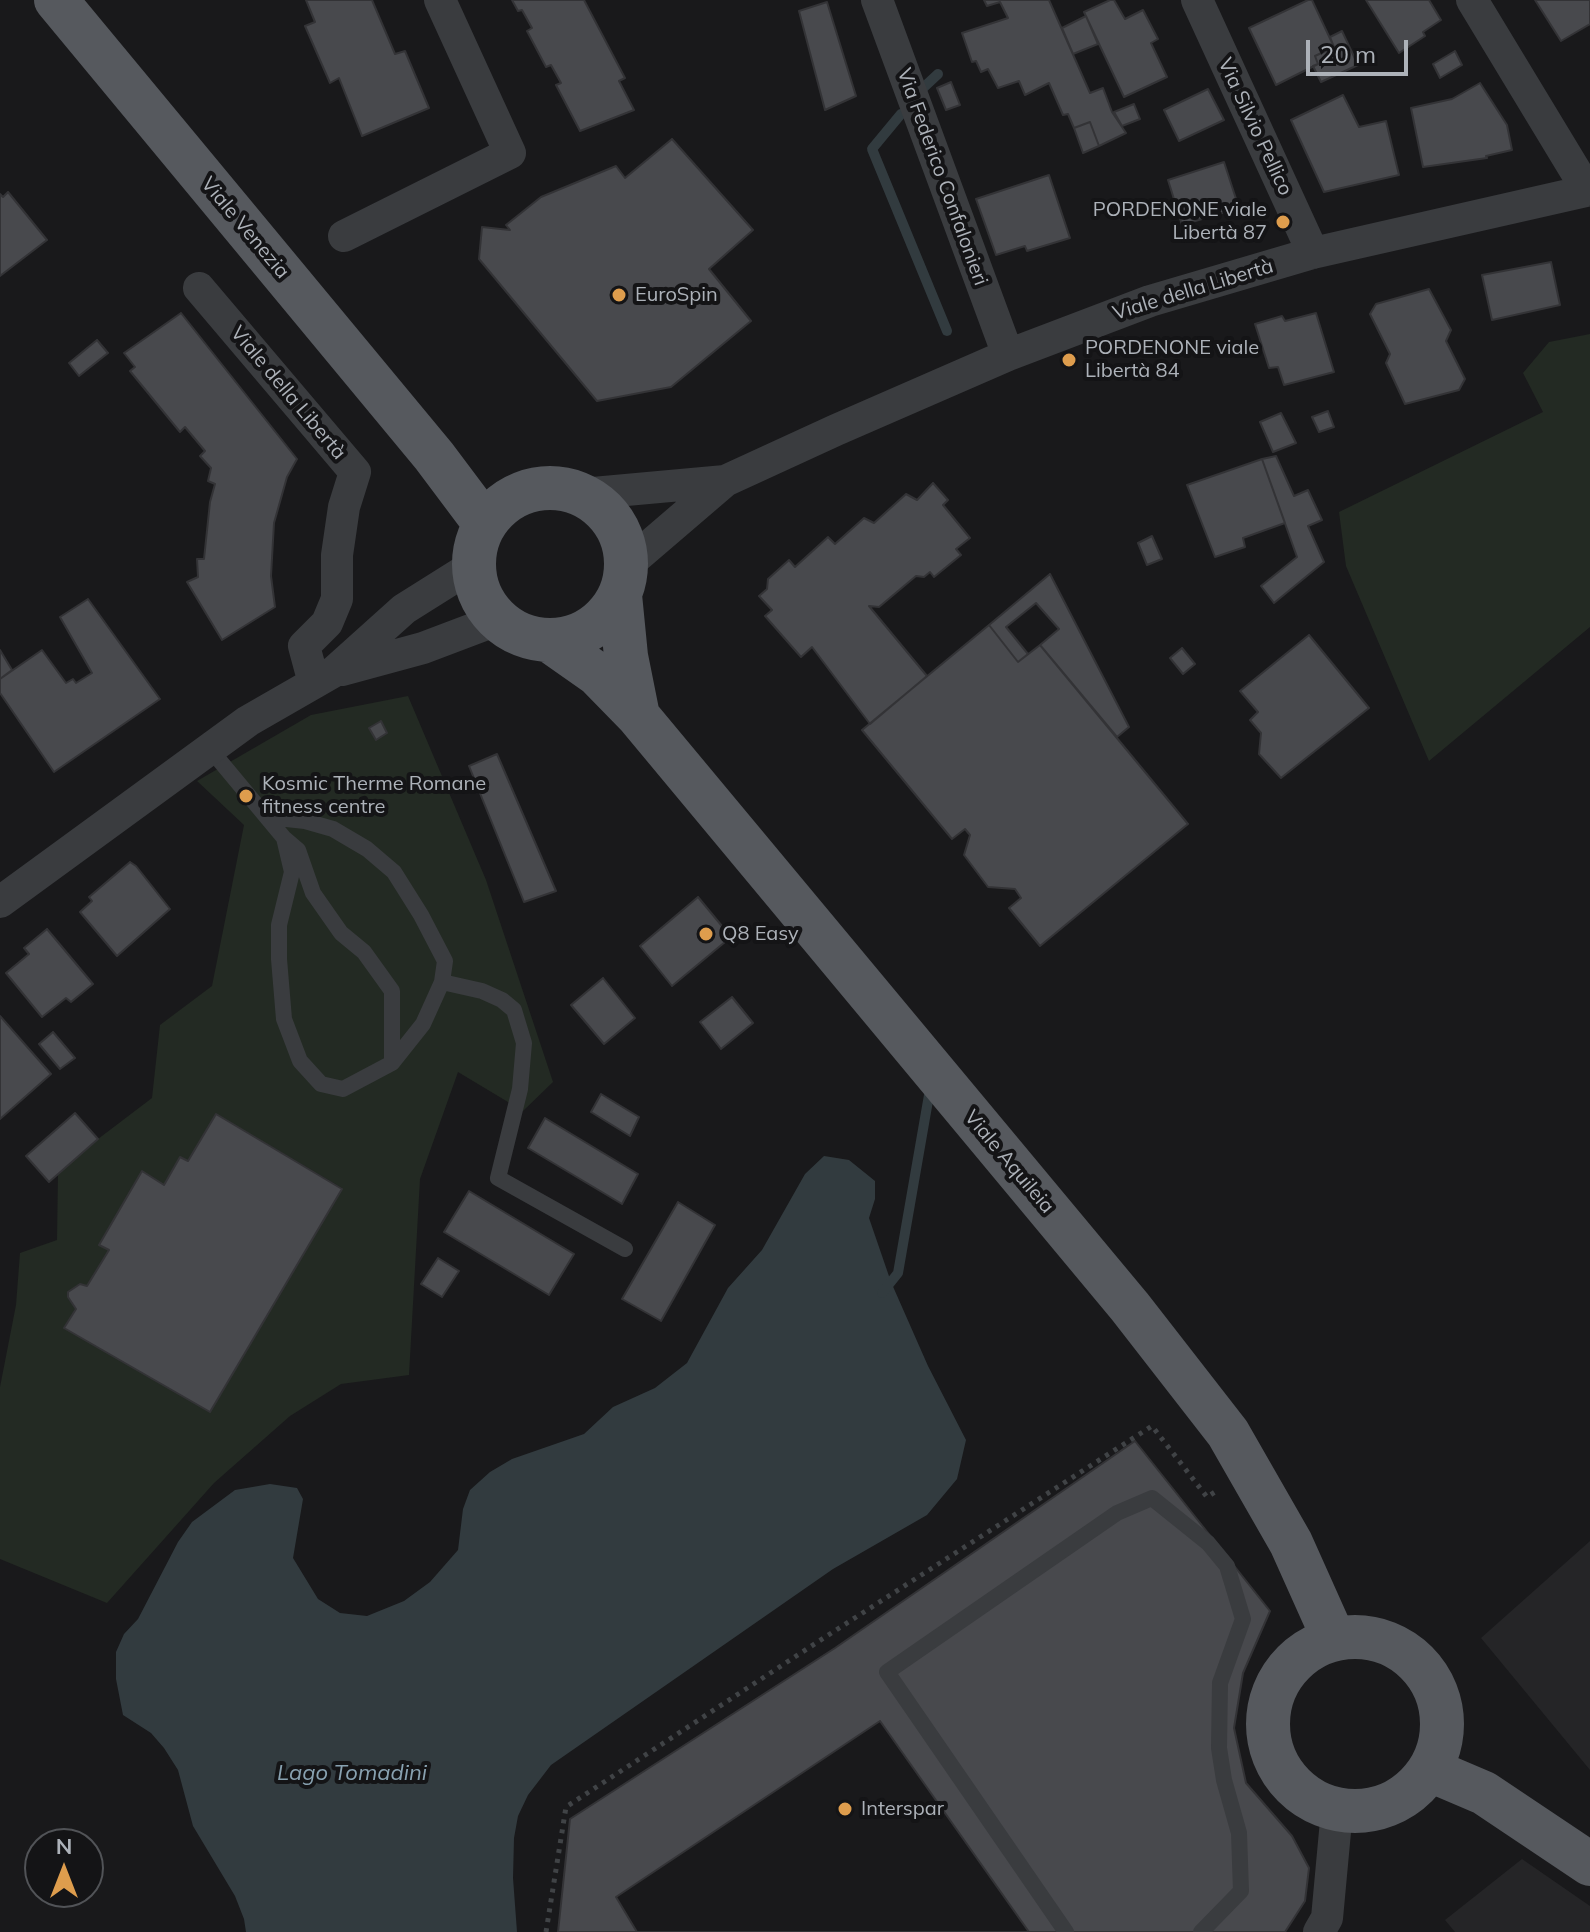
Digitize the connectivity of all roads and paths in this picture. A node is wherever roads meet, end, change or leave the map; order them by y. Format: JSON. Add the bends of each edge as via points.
{"nodes":[{"id":1,"x":56,"y":0,"type":"edge"},
{"id":2,"x":440,"y":0,"type":"edge"},
{"id":3,"x":877,"y":0,"type":"edge"},
{"id":4,"x":1197,"y":0,"type":"edge"},
{"id":5,"x":1472,"y":0,"type":"edge"},
{"id":6,"x":1588,"y":190,"type":"edge"},
{"id":7,"x":344,"y":236,"type":"dead end"},
{"id":8,"x":1313,"y":253,"type":"junction"},
{"id":9,"x":199,"y":288,"type":"dead end"},
{"id":10,"x":1008,"y":355,"type":"junction"},
{"id":11,"x":434,"y":456,"type":"junction"},
{"id":12,"x":725,"y":481,"type":"junction"},
{"id":13,"x":523,"y":493,"type":"junction"},
{"id":14,"x":582,"y":494,"type":"junction"},
{"id":15,"x":479,"y":545,"type":"junction"},
{"id":16,"x":624,"y":580,"type":"junction"},
{"id":17,"x":497,"y":620,"type":"junction"},
{"id":18,"x":550,"y":641,"type":"junction"},
{"id":19,"x":324,"y":677,"type":"junction"},
{"id":20,"x":638,"y":716,"type":"junction"},
{"id":21,"x":210,"y":749,"type":"junction"},
{"id":22,"x":268,"y":817,"type":"junction"},
{"id":23,"x":284,"y":838,"type":"junction"},
{"id":24,"x":0,"y":902,"type":"edge"},
{"id":25,"x":442,"y":982,"type":"junction"},
{"id":26,"x":392,"y":1063,"type":"junction"},
{"id":27,"x":625,"y":1249,"type":"dead end"},
{"id":28,"x":1249,"y":1470,"type":"junction"},
{"id":29,"x":1334,"y":1639,"type":"junction"},
{"id":30,"x":1430,"y":1770,"type":"junction"},
{"id":31,"x":1337,"y":1810,"type":"junction"},
{"id":32,"x":1590,"y":1864,"type":"edge"},
{"id":33,"x":546,"y":1932,"type":"edge"},
{"id":34,"x":1066,"y":1932,"type":"edge"},
{"id":35,"x":1201,"y":1932,"type":"edge"},
{"id":36,"x":1319,"y":1932,"type":"edge"}],
"edges":[{"from":1,"to":11,"type":"main road","name":"Viale Venezia"},
{"from":2,"to":7,"type":"street","via":[[510,153]]},
{"from":3,"to":10,"type":"street","name":"Via Federico Confalonieri"},
{"from":4,"to":8,"type":"street","name":"Via Silvio Pellico"},
{"from":5,"to":6,"type":"street"},
{"from":6,"to":8,"type":"street","name":"Viale della Libertà"},
{"from":8,"to":10,"type":"street","name":"Viale della Libertà","via":[[1150,301]]},
{"from":9,"to":19,"type":"street","name":"Viale della Libertà","via":[[355,472],[342,519],[337,599],[327,623],[304,646]]},
{"from":10,"to":12,"type":"street","name":"Viale della Libertà"},
{"from":11,"to":13,"type":"main road","name":"Viale Venezia"},
{"from":11,"to":15,"type":"main road","name":"Viale Venezia"},
{"from":12,"to":14,"type":"street","name":"Viale della Libertà"},
{"from":12,"to":16,"type":"street","name":"Viale della Libertà"},
{"from":13,"to":14,"type":"main road","via":[[550,488]]},
{"from":13,"to":15,"type":"main road","via":[[508,500]]},
{"from":14,"to":16,"type":"main road","name":"Viale Aquileia","via":[[615,523],[626,551]]},
{"from":15,"to":17,"type":"main road","via":[[480,595]]},
{"from":15,"to":19,"type":"street"},
{"from":16,"to":18,"type":"main road","via":[[611,611],[584,633]]},
{"from":16,"to":20,"type":"main road","name":"Viale Aquileia","via":[[626,656]]},
{"from":17,"to":18,"type":"main road","name":"Viale Aquileia","via":[[531,639]]},
{"from":17,"to":19,"type":"street"},
{"from":18,"to":20,"type":"main road","name":"Viale Aquileia","via":[[597,674]]},
{"from":19,"to":21,"type":"street"},
{"from":20,"to":28,"type":"main road","name":"Viale Aquileia","via":[[1130,1307],[1228,1433]]},
{"from":21,"to":22,"type":"lane"},
{"from":21,"to":24,"type":"street"},
{"from":22,"to":23,"type":"lane"},
{"from":22,"to":25,"type":"lane","via":[[333,829],[394,872],[445,961]]},
{"from":23,"to":26,"type":"lane","via":[[298,850],[313,893],[341,933],[364,952],[392,991]]},
{"from":23,"to":26,"type":"lane","via":[[292,872],[279,925],[279,959],[284,1019],[300,1061],[321,1084],[343,1089]]},
{"from":25,"to":26,"type":"lane","via":[[423,1024]]},
{"from":25,"to":27,"type":"lane","via":[[502,1000],[514,1010],[524,1043],[520,1089],[498,1178]]},
{"from":28,"to":29,"type":"main road","name":"Viale Aquileia","via":[[1291,1543]]},
{"from":28,"to":33,"type":"path","via":[[1207,1497],[1152,1426],[803,1651],[566,1807]]},
{"from":29,"to":30,"type":"main road","via":[[1382,1641],[1401,1650],[1429,1678],[1443,1719]]},
{"from":29,"to":31,"type":"main road","via":[[1291,1664],[1276,1685],[1268,1713],[1269,1743],[1287,1781]]},
{"from":30,"to":31,"type":"main road","via":[[1412,1791],[1383,1807]]},
{"from":30,"to":32,"type":"main road","via":[[1484,1793]]},
{"from":31,"to":36,"type":"street","via":[[1327,1918]]},
{"from":34,"to":35,"type":"lane","via":[[887,1672],[1117,1513],[1152,1498],[1208,1543],[1227,1566],[1243,1619],[1220,1683],[1219,1735],[1224,1780],[1239,1833],[1241,1891]]}]}
